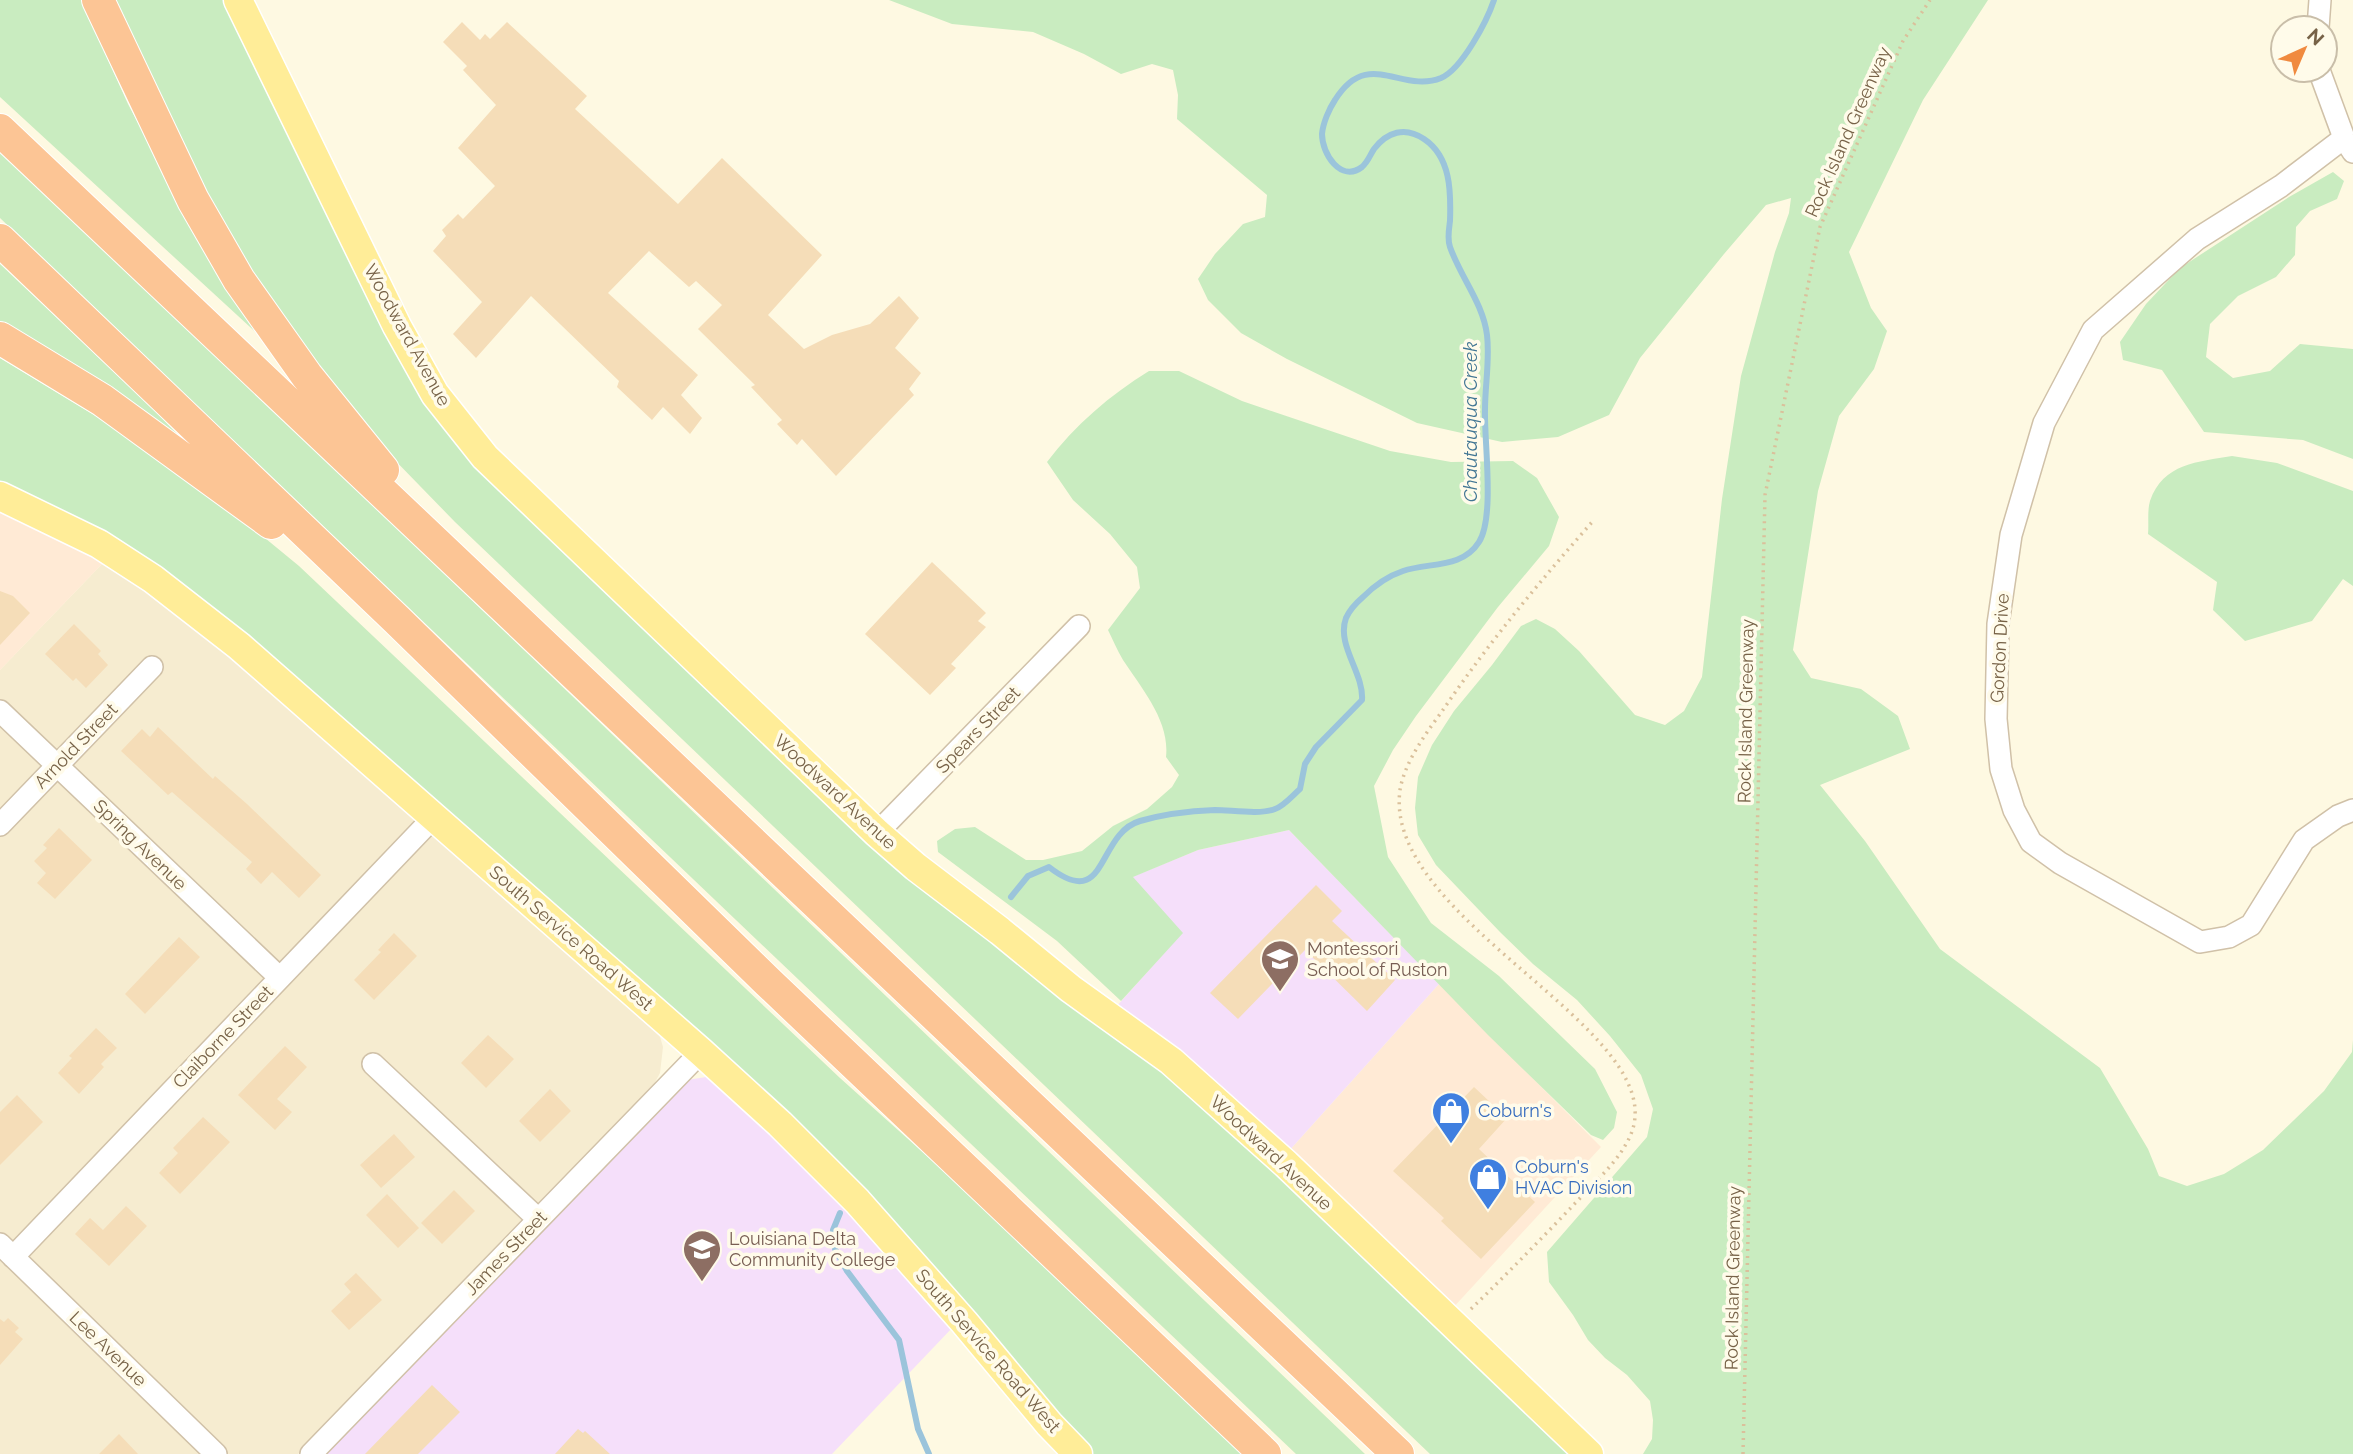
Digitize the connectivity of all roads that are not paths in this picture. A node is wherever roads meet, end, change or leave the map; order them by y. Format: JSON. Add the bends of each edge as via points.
{"nodes":[{"id":1,"x":98,"y":0,"type":"edge"},
{"id":2,"x":238,"y":0,"type":"edge"},
{"id":3,"x":2324,"y":84,"type":"edge"},
{"id":4,"x":0,"y":130,"type":"edge"},
{"id":5,"x":2348,"y":145,"type":"edge"},
{"id":6,"x":0,"y":240,"type":"edge"},
{"id":7,"x":0,"y":338,"type":"edge"},
{"id":8,"x":0,"y":496,"type":"edge"},
{"id":9,"x":511,"y":616,"type":"junction"},
{"id":10,"x":396,"y":619,"type":"junction"},
{"id":11,"x":1079,"y":626,"type":"dead end"},
{"id":12,"x":152,"y":667,"type":"dead end"},
{"id":13,"x":0,"y":711,"type":"edge"},
{"id":14,"x":57,"y":766,"type":"junction"},
{"id":15,"x":2353,"y":810,"type":"edge"},
{"id":16,"x":433,"y":818,"type":"junction"},
{"id":17,"x":0,"y":825,"type":"edge"},
{"id":18,"x":877,"y":833,"type":"junction"},
{"id":19,"x":279,"y":978,"type":"junction"},
{"id":20,"x":702,"y":1052,"type":"junction"},
{"id":21,"x":373,"y":1065,"type":"dead end"},
{"id":22,"x":538,"y":1219,"type":"junction"},
{"id":23,"x":7,"y":1250,"type":"edge"},
{"id":24,"x":216,"y":1454,"type":"edge"},
{"id":25,"x":311,"y":1454,"type":"edge"},
{"id":26,"x":1078,"y":1454,"type":"edge"},
{"id":27,"x":1265,"y":1454,"type":"edge"},
{"id":28,"x":1398,"y":1454,"type":"edge"},
{"id":29,"x":1589,"y":1454,"type":"edge"}],
"edges":[{"from":1,"to":9,"type":"highway","via":[[193,200],[239,280],[372,458]]},
{"from":2,"to":18,"type":"main road","name":"Woodward Avenue","via":[[397,326],[435,394],[485,457]]},
{"from":3,"to":5,"type":"street"},
{"from":4,"to":9,"type":"highway"},
{"from":5,"to":15,"type":"street","name":"Gordon Drive","via":[[2197,239],[2093,330],[2044,423],[2011,535],[1998,624],[1996,719],[2001,769],[2014,810],[2031,842],[2200,942],[2229,937],[2250,925],[2304,840]]},
{"from":6,"to":10,"type":"highway"},
{"from":7,"to":10,"type":"highway","via":[[186,460]]},
{"from":8,"to":16,"type":"main road","name":"South Service Road West","via":[[99,544],[153,579],[239,646]]},
{"from":9,"to":28,"type":"highway"},
{"from":10,"to":27,"type":"highway","via":[[768,982]]},
{"from":11,"to":18,"type":"street","name":"Spears Street"},
{"from":12,"to":14,"type":"street","name":"Arnold Street"},
{"from":13,"to":14,"type":"street","name":"Spring Avenue"},
{"from":14,"to":17,"type":"street","name":"Arnold Street"},
{"from":14,"to":19,"type":"street","name":"Spring Avenue"},
{"from":16,"to":19,"type":"street","name":"Claiborne Street"},
{"from":16,"to":20,"type":"main road","name":"South Service Road West"},
{"from":18,"to":29,"type":"main road","name":"Woodward Avenue","via":[[1071,989],[1171,1060]]},
{"from":19,"to":23,"type":"street","name":"Claiborne Street"},
{"from":20,"to":22,"type":"street","name":"James Street"},
{"from":20,"to":26,"type":"main road","name":"South Service Road West","via":[[857,1201]]},
{"from":21,"to":22,"type":"street"},
{"from":22,"to":25,"type":"street","name":"James Street"},
{"from":23,"to":24,"type":"street","name":"Lee Avenue"}]}
